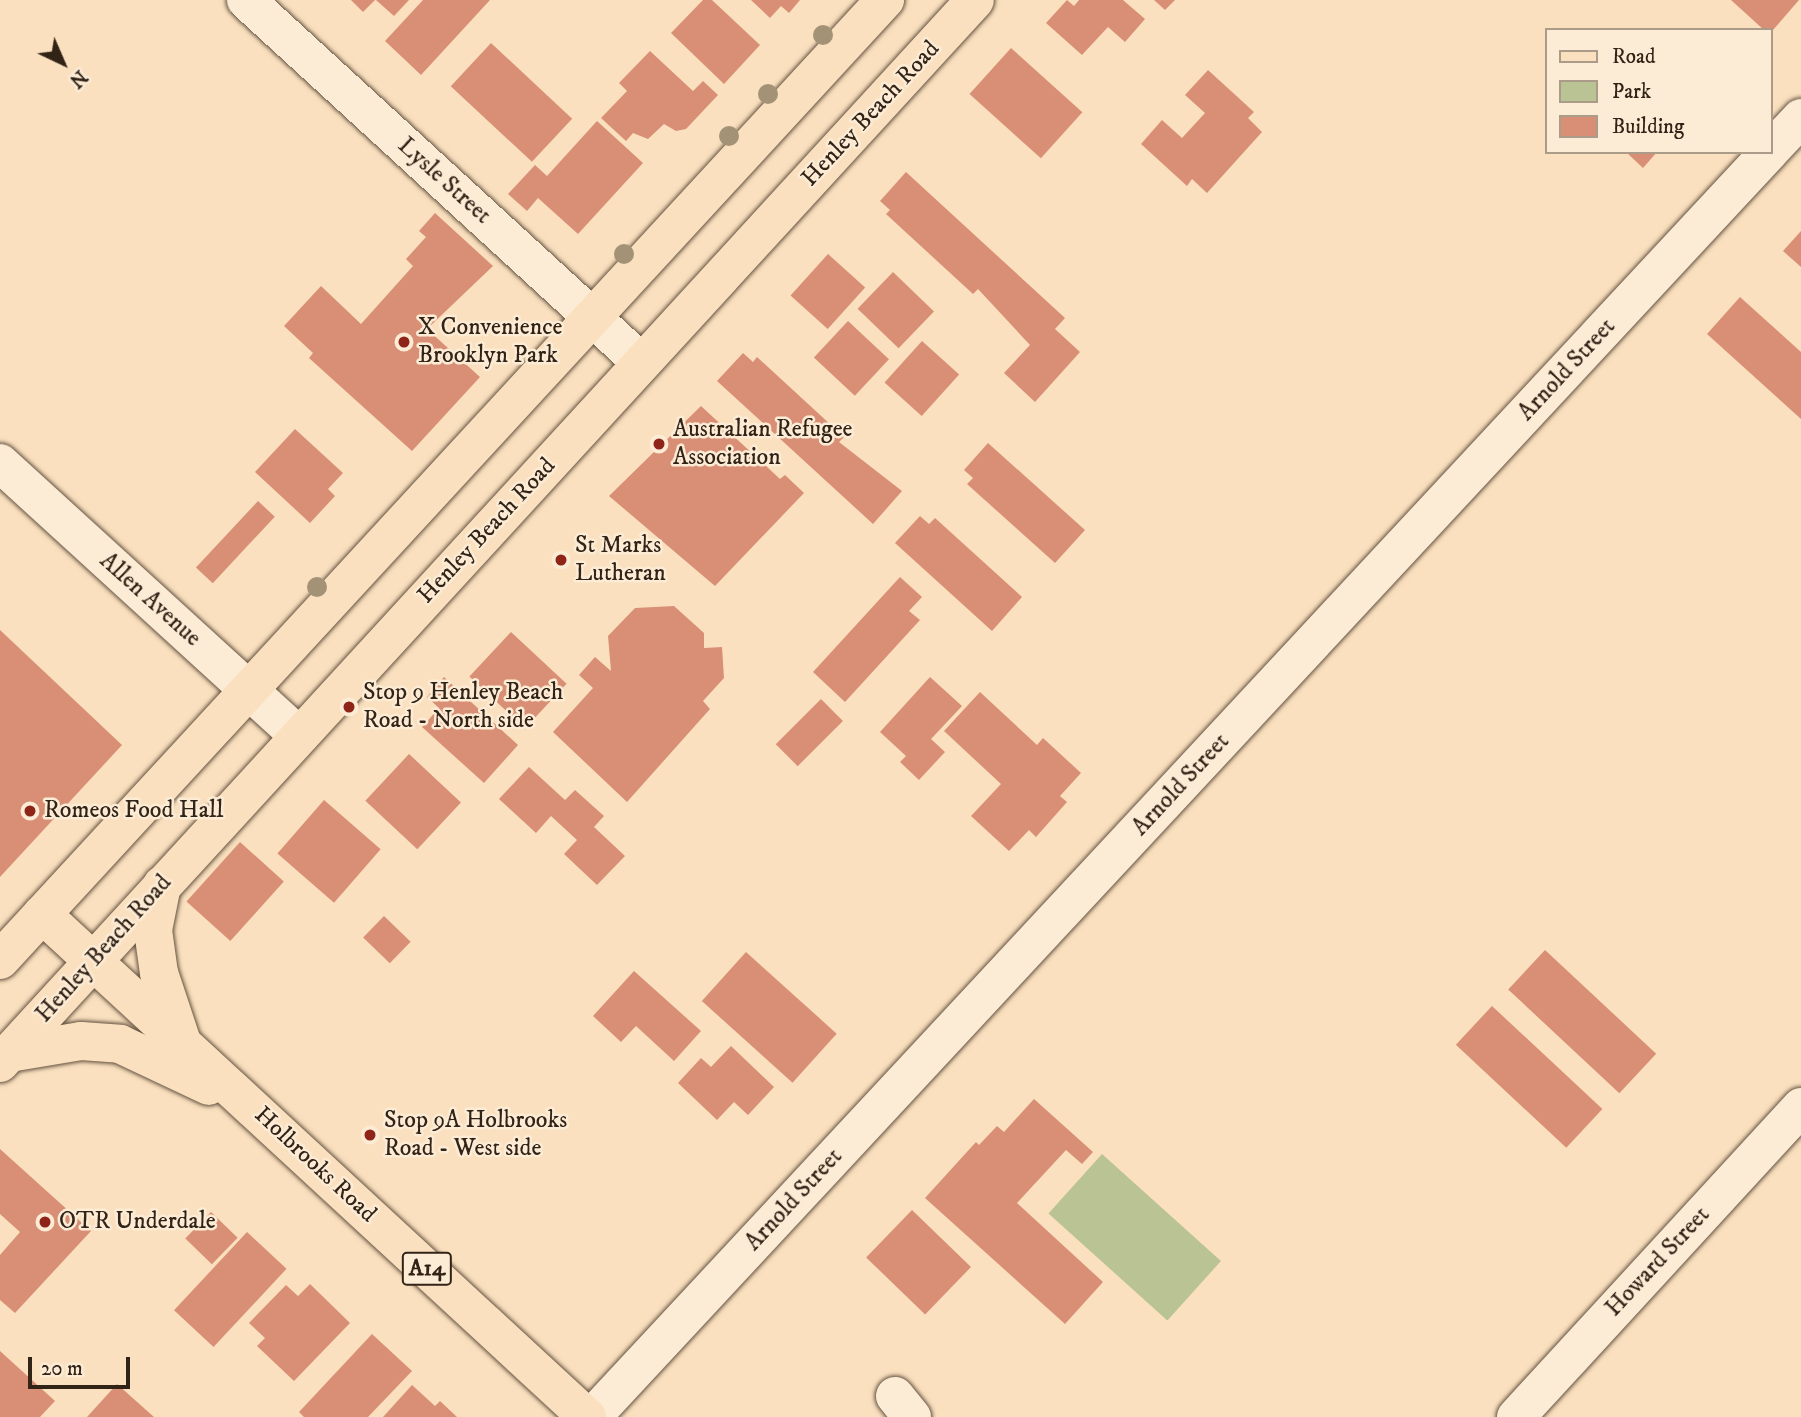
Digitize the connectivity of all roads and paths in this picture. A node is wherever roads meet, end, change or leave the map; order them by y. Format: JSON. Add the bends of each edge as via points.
{"nodes":[{"id":1,"x":246,"y":0,"type":"edge"},
{"id":2,"x":884,"y":0,"type":"edge"},
{"id":3,"x":975,"y":0,"type":"edge"},
{"id":4,"x":1801,"y":118,"type":"edge"},
{"id":5,"x":1773,"y":148,"type":"edge"},
{"id":6,"x":1767,"y":154,"type":"edge"},
{"id":7,"x":593,"y":316,"type":"junction"},
{"id":8,"x":642,"y":363,"type":"junction"},
{"id":9,"x":0,"y":463,"type":"edge"},
{"id":10,"x":249,"y":690,"type":"junction"},
{"id":11,"x":299,"y":736,"type":"junction"},
{"id":12,"x":162,"y":885,"type":"junction"},
{"id":13,"x":42,"y":914,"type":"junction"},
{"id":14,"x":0,"y":960,"type":"edge"},
{"id":15,"x":93,"y":961,"type":"junction"},
{"id":16,"x":183,"y":1043,"type":"junction"},
{"id":17,"x":5,"y":1058,"type":"edge"},
{"id":18,"x":1801,"y":1107,"type":"edge"},
{"id":19,"x":267,"y":1122,"type":"junction"},
{"id":20,"x":590,"y":1417,"type":"edge"},
{"id":21,"x":1516,"y":1417,"type":"edge"}],
"edges":[{"from":1,"to":7,"type":"street","name":"Lysle Street"},
{"from":2,"to":7,"type":"main road"},
{"from":3,"to":8,"type":"main road","name":"Henley Beach Road"},
{"from":4,"to":5,"type":"street","name":"Arnold Street"},
{"from":6,"to":20,"type":"street","name":"Arnold Street"},
{"from":7,"to":8,"type":"street","name":"Lysle Street"},
{"from":7,"to":10,"type":"main road"},
{"from":8,"to":11,"type":"main road","name":"Henley Beach Road"},
{"from":9,"to":10,"type":"street","name":"Allen Avenue"},
{"from":10,"to":11,"type":"street","name":"Allen Avenue"},
{"from":10,"to":13,"type":"main road"},
{"from":11,"to":12,"type":"main road","name":"Henley Beach Road"},
{"from":12,"to":15,"type":"main road","name":"Henley Beach Road"},
{"from":12,"to":16,"type":"main road","via":[[153,930],[159,973]]},
{"from":13,"to":14,"type":"main road"},
{"from":13,"to":15,"type":"main road","name":"Holbrooks Road","number":"A14"},
{"from":15,"to":16,"type":"main road","name":"Holbrooks Road","number":"A14"},
{"from":15,"to":17,"type":"main road","name":"Henley Beach Road","number":"A14"},
{"from":16,"to":19,"type":"main road","name":"Holbrooks Road","number":"A14"},
{"from":17,"to":19,"type":"main road","number":"A14","via":[[81,1041],[120,1044],[186,1071]]},
{"from":18,"to":21,"type":"street","name":"Howard Street"},
{"from":19,"to":20,"type":"main road","name":"Holbrooks Road","number":"A14"}]}
